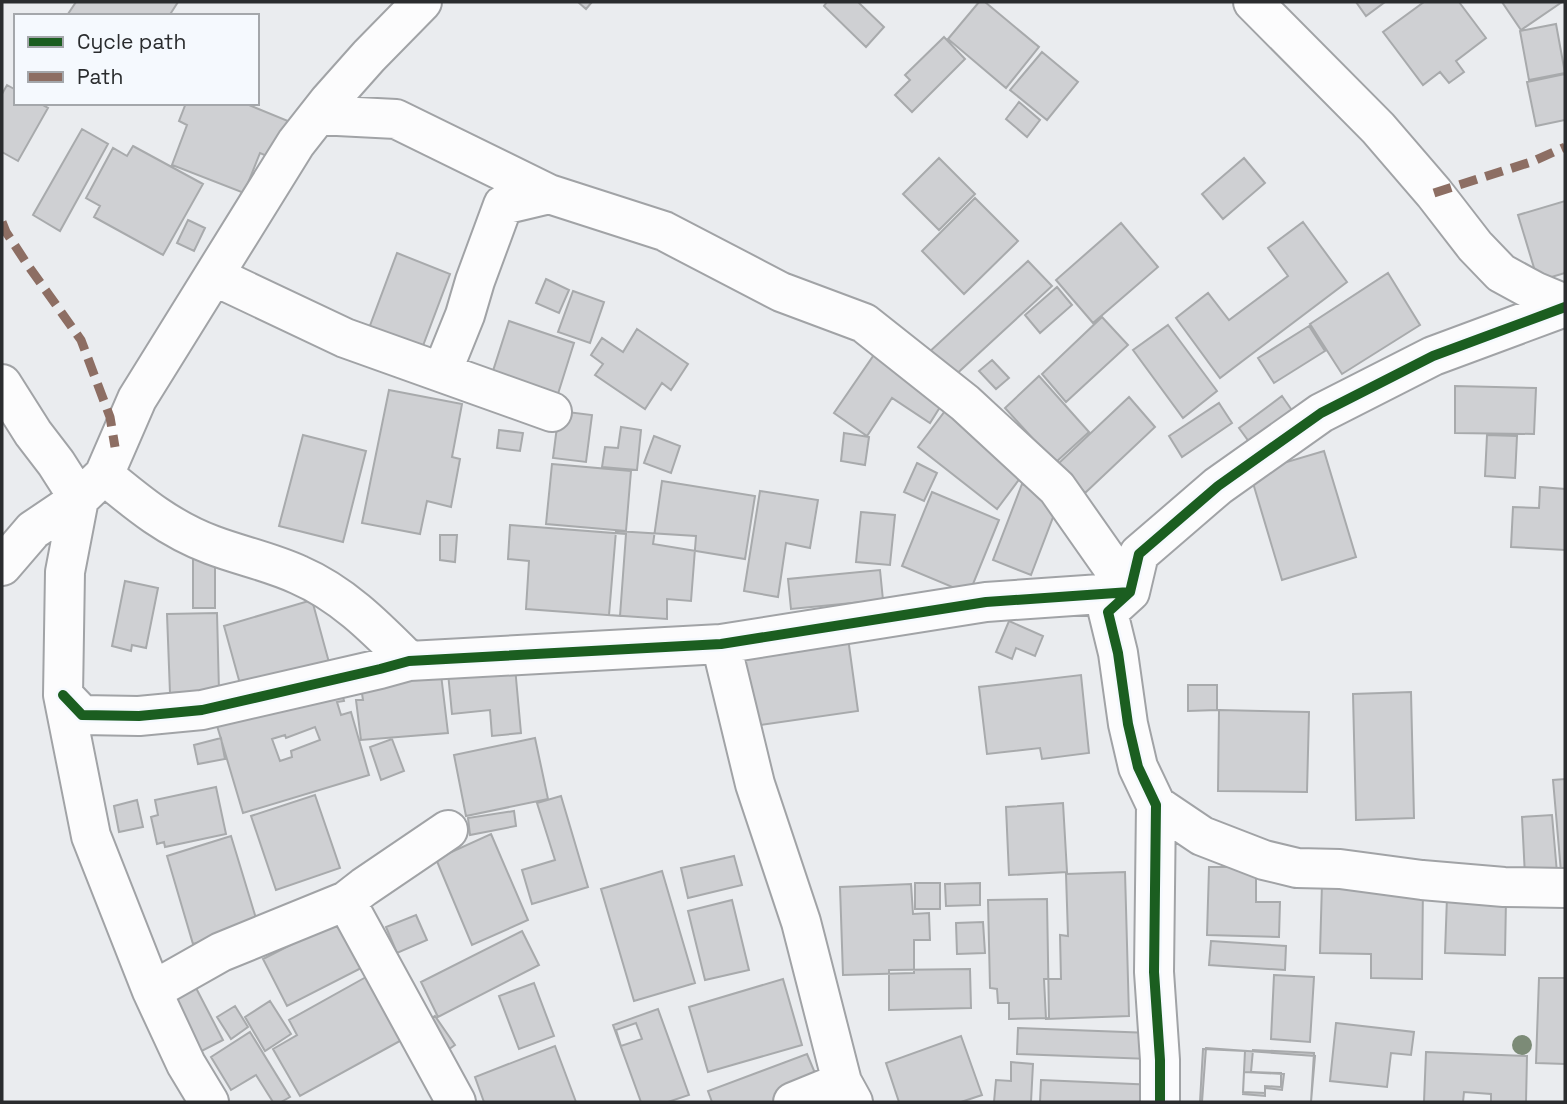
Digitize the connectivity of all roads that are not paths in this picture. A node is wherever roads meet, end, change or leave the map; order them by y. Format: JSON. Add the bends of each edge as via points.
{"nodes":[{"id":1,"x":422,"y":2,"type":"edge"},
{"id":2,"x":1253,"y":2,"type":"edge"},
{"id":3,"x":318,"y":115,"type":"junction"},
{"id":4,"x":550,"y":194,"type":"junction"},
{"id":5,"x":214,"y":276,"type":"junction"},
{"id":6,"x":1565,"y":305,"type":"edge"},
{"id":7,"x":442,"y":372,"type":"junction"},
{"id":8,"x":2,"y":384,"type":"edge"},
{"id":9,"x":552,"y":412,"type":"dead end"},
{"id":10,"x":92,"y":487,"type":"junction"},
{"id":11,"x":2,"y":566,"type":"edge"},
{"id":12,"x":1130,"y":593,"type":"junction"},
{"id":13,"x":721,"y":644,"type":"junction"},
{"id":14,"x":408,"y":661,"type":"junction"},
{"id":15,"x":63,"y":695,"type":"junction"},
{"id":16,"x":1156,"y":805,"type":"junction"},
{"id":17,"x":449,"y":830,"type":"dead end"},
{"id":18,"x":1565,"y":888,"type":"edge"},
{"id":19,"x":346,"y":901,"type":"junction"},
{"id":20,"x":152,"y":991,"type":"junction"},
{"id":21,"x":847,"y":1092,"type":"edge"},
{"id":22,"x":209,"y":1102,"type":"edge"},
{"id":23,"x":456,"y":1102,"type":"edge"},
{"id":24,"x":793,"y":1102,"type":"edge"},
{"id":25,"x":1160,"y":1102,"type":"edge"}],
"edges":[{"from":1,"to":3,"type":"street"},
{"from":2,"to":6,"type":"street","via":[[1378,128],[1502,273]]},
{"from":3,"to":4,"type":"street","via":[[396,120]]},
{"from":3,"to":5,"type":"street"},
{"from":4,"to":7,"type":"street","via":[[503,205]]},
{"from":4,"to":12,"type":"street","via":[[664,231],[781,292],[864,323],[965,403],[1057,488]]},
{"from":5,"to":7,"type":"street","via":[[345,338]]},
{"from":5,"to":10,"type":"street","via":[[137,399]]},
{"from":6,"to":12,"type":"street","via":[[1433,356],[1321,413],[1218,486],[1139,554]]},
{"from":7,"to":9,"type":"street"},
{"from":8,"to":10,"type":"street","via":[[56,463]]},
{"from":10,"to":11,"type":"street","via":[[33,530]]},
{"from":10,"to":14,"type":"street","via":[[211,545],[299,574],[362,614]]},
{"from":10,"to":15,"type":"street","via":[[65,572]]},
{"from":12,"to":13,"type":"street","via":[[986,602]]},
{"from":12,"to":16,"type":"street","via":[[1108,612],[1138,767]]},
{"from":13,"to":14,"type":"street"},
{"from":13,"to":21,"type":"street","via":[[755,784],[801,922]]},
{"from":14,"to":15,"type":"street","via":[[202,710],[82,715]]},
{"from":15,"to":20,"type":"street","via":[[91,836]]},
{"from":16,"to":18,"type":"street","via":[[1202,835],[1297,868],[1504,887]]},
{"from":16,"to":25,"type":"street","via":[[1154,972]]},
{"from":17,"to":19,"type":"street"},
{"from":19,"to":20,"type":"street","via":[[221,953]]},
{"from":19,"to":23,"type":"street"},
{"from":20,"to":22,"type":"street"},
{"from":21,"to":24,"type":"street"}]}
